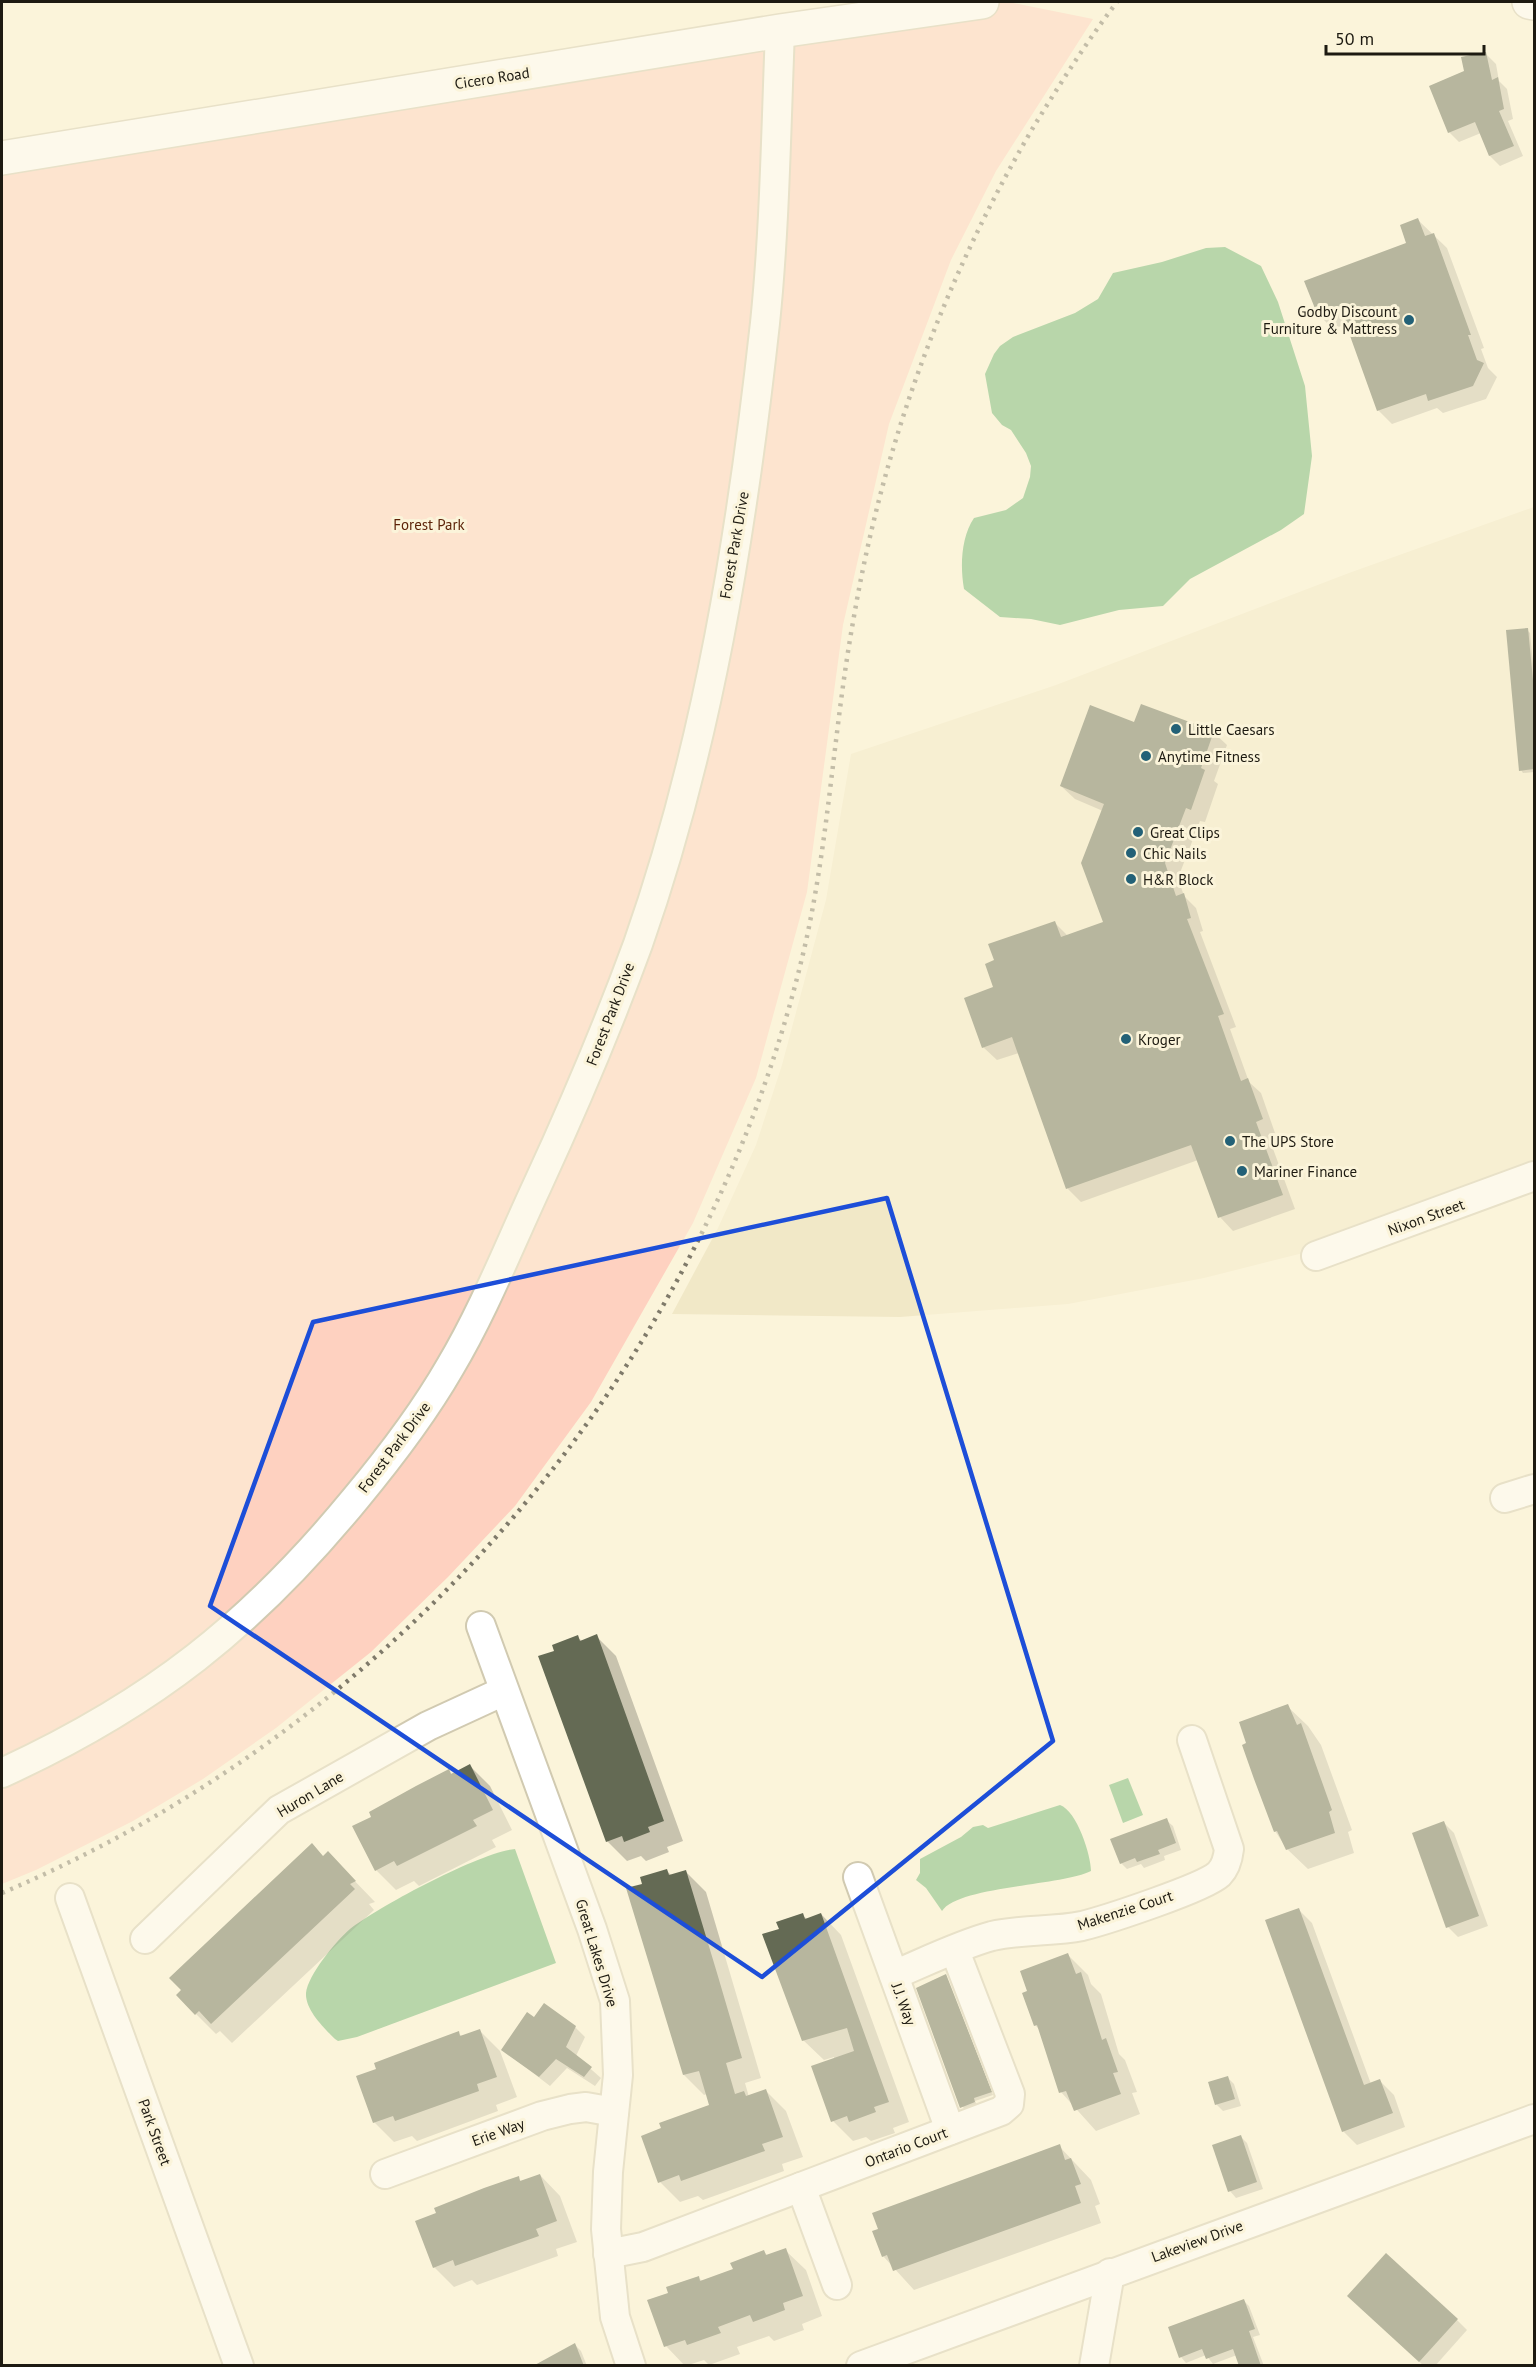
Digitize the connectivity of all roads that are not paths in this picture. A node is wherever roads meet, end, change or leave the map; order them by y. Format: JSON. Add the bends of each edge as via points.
{"nodes":[{"id":1,"x":982,"y":2,"type":"edge"},
{"id":2,"x":1529,"y":2,"type":"edge"},
{"id":3,"x":1534,"y":3,"type":"edge"},
{"id":4,"x":780,"y":31,"type":"junction"},
{"id":5,"x":2,"y":158,"type":"edge"},
{"id":6,"x":1534,"y":1176,"type":"edge"},
{"id":7,"x":1316,"y":1256,"type":"dead end"},
{"id":8,"x":1534,"y":1489,"type":"edge"},
{"id":9,"x":1505,"y":1498,"type":"dead end"},
{"id":10,"x":481,"y":1626,"type":"dead end"},
{"id":11,"x":504,"y":1691,"type":"junction"},
{"id":12,"x":1192,"y":1740,"type":"dead end"},
{"id":13,"x":2,"y":1773,"type":"edge"},
{"id":14,"x":858,"y":1877,"type":"dead end"},
{"id":15,"x":70,"y":1898,"type":"dead end"},
{"id":16,"x":145,"y":1939,"type":"dead end"},
{"id":17,"x":955,"y":1951,"type":"junction"},
{"id":18,"x":894,"y":1975,"type":"junction"},
{"id":19,"x":614,"y":2112,"type":"junction"},
{"id":20,"x":1534,"y":2119,"type":"edge"},
{"id":21,"x":950,"y":2130,"type":"junction"},
{"id":22,"x":385,"y":2174,"type":"dead end"},
{"id":23,"x":801,"y":2187,"type":"junction"},
{"id":24,"x":608,"y":2254,"type":"junction"},
{"id":25,"x":1110,"y":2273,"type":"junction"},
{"id":26,"x":837,"y":2285,"type":"dead end"},
{"id":27,"x":239,"y":2366,"type":"edge"},
{"id":28,"x":631,"y":2366,"type":"edge"},
{"id":29,"x":861,"y":2366,"type":"edge"},
{"id":30,"x":1095,"y":2366,"type":"edge"}],
"edges":[{"from":1,"to":4,"type":"main road","name":"Cicero Road"},
{"from":2,"to":3,"type":"main road"},
{"from":4,"to":5,"type":"main road","name":"Cicero Road"},
{"from":4,"to":13,"type":"street","name":"Forest Park Drive","via":[[765,320],[745,483],[723,609],[698,734],[660,872],[638,943],[576,1102],[451,1366],[412,1427],[319,1543],[227,1635],[164,1683],[94,1727]]},
{"from":6,"to":7,"type":"street","name":"Nixon Street"},
{"from":8,"to":9,"type":"street"},
{"from":10,"to":11,"type":"street","name":"Great Lakes Drive"},
{"from":11,"to":16,"type":"street","name":"Huron Lane","via":[[428,1726],[279,1810]]},
{"from":11,"to":19,"type":"street","name":"Great Lakes Drive","via":[[615,2001],[618,2075]]},
{"from":12,"to":17,"type":"street","name":"Makenzie Court","via":[[1229,1849],[1219,1874],[1100,1921],[1014,1931]]},
{"from":14,"to":18,"type":"street","name":"J.J. Way"},
{"from":15,"to":27,"type":"street","name":"Park Street"},
{"from":17,"to":18,"type":"street","name":"Makenzie Court"},
{"from":17,"to":21,"type":"street","name":"Ontario Court","via":[[1010,2094],[1009,2104],[1001,2110]]},
{"from":18,"to":21,"type":"street","name":"J.J. Way"},
{"from":19,"to":22,"type":"street","name":"Erie Way","via":[[586,2107],[561,2111]]},
{"from":19,"to":24,"type":"street","name":"Great Lakes Drive","via":[[608,2172]]},
{"from":20,"to":25,"type":"street","name":"Lakeview Drive"},
{"from":21,"to":23,"type":"street","name":"Ontario Court"},
{"from":23,"to":24,"type":"street","name":"Ontario Court","via":[[643,2247]]},
{"from":23,"to":26,"type":"street"},
{"from":24,"to":28,"type":"street","name":"Great Lakes Drive","via":[[615,2317]]},
{"from":25,"to":29,"type":"street","name":"Lakeview Drive"},
{"from":25,"to":30,"type":"street"}]}
